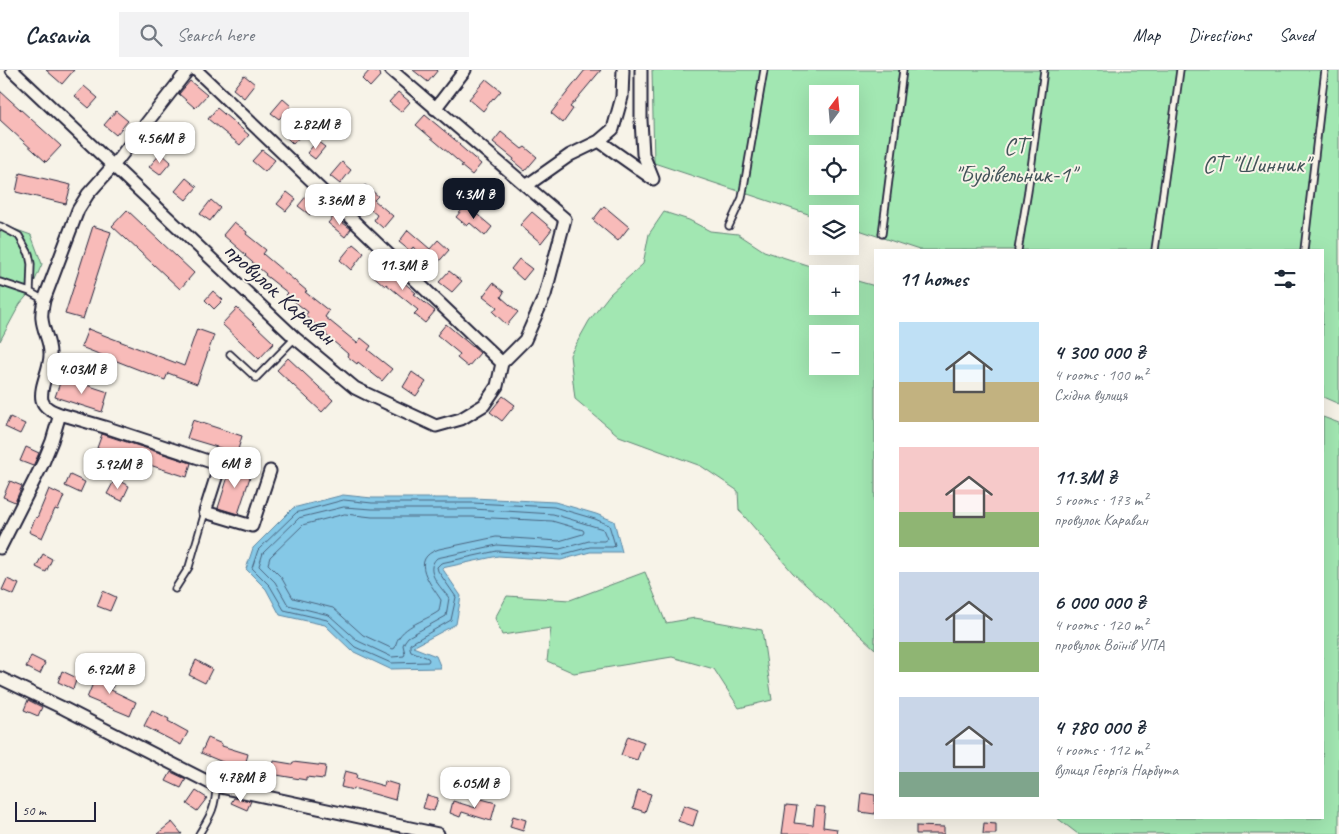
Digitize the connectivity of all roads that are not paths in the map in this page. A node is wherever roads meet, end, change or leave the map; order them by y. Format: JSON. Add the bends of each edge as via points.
{"nodes":[{"id":1,"x":12,"y":70,"type":"edge"},
{"id":2,"x":188,"y":70,"type":"edge"},
{"id":3,"x":196,"y":70,"type":"edge"},
{"id":4,"x":391,"y":70,"type":"edge"},
{"id":5,"x":465,"y":70,"type":"edge"},
{"id":6,"x":623,"y":70,"type":"edge"},
{"id":7,"x":641,"y":70,"type":"edge"},
{"id":8,"x":764,"y":70,"type":"edge"},
{"id":9,"x":903,"y":70,"type":"edge"},
{"id":10,"x":1044,"y":70,"type":"edge"},
{"id":11,"x":1180,"y":70,"type":"edge"},
{"id":12,"x":1325,"y":70,"type":"edge"},
{"id":13,"x":435,"y":109,"type":"junction"},
{"id":14,"x":599,"y":141,"type":"junction"},
{"id":15,"x":113,"y":166,"type":"junction"},
{"id":16,"x":526,"y":186,"type":"junction"},
{"id":17,"x":0,"y":226,"type":"edge"},
{"id":18,"x":729,"y":226,"type":"dead end"},
{"id":19,"x":882,"y":234,"type":"dead end"},
{"id":20,"x":1018,"y":249,"type":"edge"},
{"id":21,"x":1155,"y":249,"type":"edge"},
{"id":22,"x":1304,"y":249,"type":"edge"},
{"id":23,"x":0,"y":282,"type":"edge"},
{"id":24,"x":30,"y":292,"type":"junction"},
{"id":25,"x":44,"y":300,"type":"junction"},
{"id":26,"x":295,"y":338,"type":"junction"},
{"id":27,"x":230,"y":354,"type":"dead end"},
{"id":28,"x":502,"y":363,"type":"junction"},
{"id":29,"x":60,"y":414,"type":"junction"},
{"id":30,"x":270,"y":471,"type":"dead end"},
{"id":31,"x":205,"y":512,"type":"junction"},
{"id":32,"x":0,"y":548,"type":"edge"},
{"id":33,"x":175,"y":589,"type":"dead end"},
{"id":34,"x":0,"y":678,"type":"edge"},
{"id":35,"x":216,"y":786,"type":"junction"},
{"id":36,"x":199,"y":834,"type":"edge"},
{"id":37,"x":438,"y":834,"type":"edge"}],
"edges":[{"from":1,"to":15,"type":"street","name":"провулок Караван"},
{"from":2,"to":15,"type":"street"},
{"from":3,"to":28,"type":"street"},
{"from":4,"to":13,"type":"street"},
{"from":5,"to":13,"type":"street"},
{"from":6,"to":14,"type":"street","via":[[622,97],[613,129]]},
{"from":7,"to":14,"type":"street","via":[[643,154],[653,179]]},
{"from":8,"to":18,"type":"lane","via":[[742,198]]},
{"from":9,"to":19,"type":"lane"},
{"from":10,"to":20,"type":"lane"},
{"from":11,"to":21,"type":"lane"},
{"from":12,"to":22,"type":"lane"},
{"from":13,"to":16,"type":"street"},
{"from":14,"to":16,"type":"street","via":[[570,155]]},
{"from":15,"to":25,"type":"street","via":[[78,210]]},
{"from":15,"to":26,"type":"street","name":"провулок Караван"},
{"from":16,"to":28,"type":"street","via":[[565,219],[545,295],[525,340]]},
{"from":17,"to":24,"type":"lane","via":[[19,236],[29,254]]},
{"from":23,"to":24,"type":"lane"},
{"from":24,"to":25,"type":"lane"},
{"from":25,"to":29,"type":"street","via":[[42,320],[50,362],[42,398],[50,410]]},
{"from":26,"to":27,"type":"lane","via":[[256,378]]},
{"from":26,"to":28,"type":"street","name":"провулок Караван","via":[[355,388],[436,426],[462,419],[484,405],[497,386]]},
{"from":29,"to":31,"type":"street","via":[[220,465]]},
{"from":29,"to":32,"type":"street","via":[[43,462]]},
{"from":30,"to":31,"type":"street","via":[[252,526]]},
{"from":31,"to":33,"type":"lane","via":[[189,567]]},
{"from":34,"to":35,"type":"street"},
{"from":35,"to":36,"type":"lane","via":[[216,801]]},
{"from":35,"to":37,"type":"street"}]}
